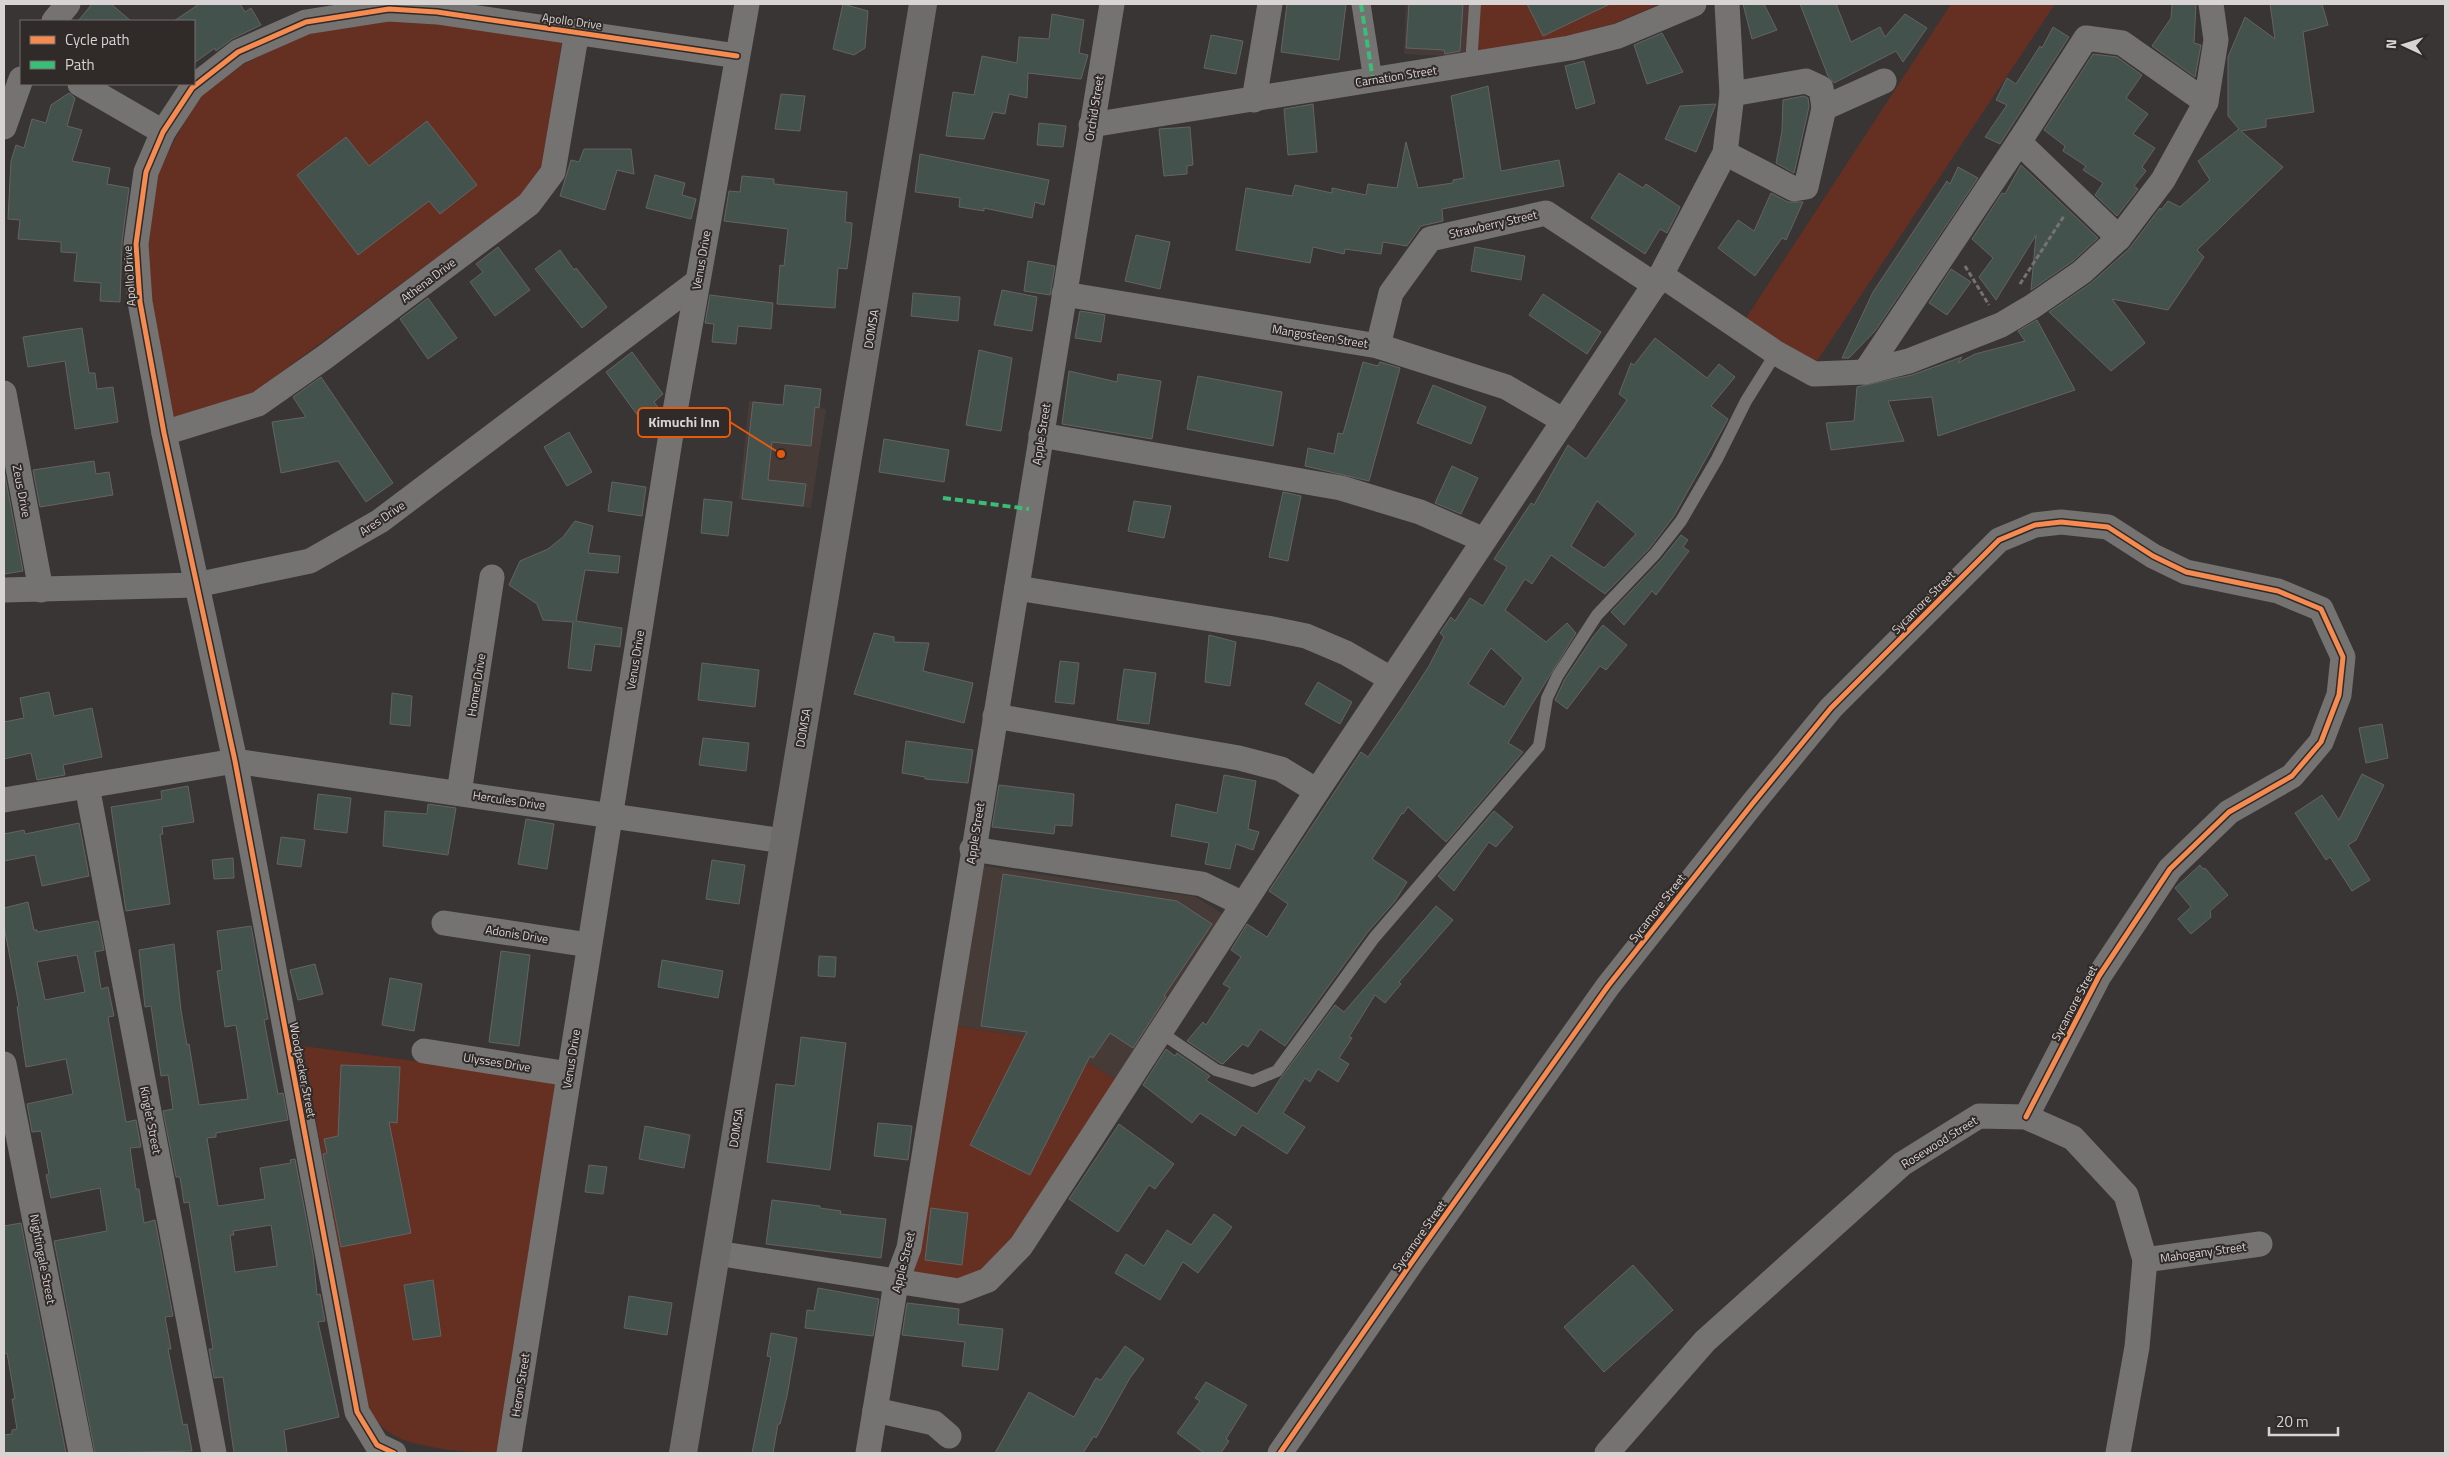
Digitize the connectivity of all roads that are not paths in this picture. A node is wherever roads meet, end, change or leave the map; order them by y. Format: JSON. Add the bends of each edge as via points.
{"nodes":[{"id":1,"x":68,"y":4,"type":"edge"},
{"id":2,"x":747,"y":4,"type":"edge"},
{"id":3,"x":923,"y":4,"type":"edge"},
{"id":4,"x":1112,"y":4,"type":"edge"},
{"id":5,"x":1270,"y":4,"type":"edge"},
{"id":6,"x":1361,"y":4,"type":"edge"},
{"id":7,"x":1475,"y":4,"type":"edge"},
{"id":8,"x":1694,"y":4,"type":"edge"},
{"id":9,"x":1727,"y":4,"type":"edge"},
{"id":10,"x":2211,"y":4,"type":"edge"},
{"id":11,"x":55,"y":20,"type":"edge"},
{"id":12,"x":577,"y":31,"type":"junction"},
{"id":13,"x":737,"y":56,"type":"junction"},
{"id":14,"x":1471,"y":65,"type":"junction"},
{"id":15,"x":1373,"y":80,"type":"junction"},
{"id":16,"x":1884,"y":81,"type":"dead end"},
{"id":17,"x":20,"y":82,"type":"edge"},
{"id":18,"x":1732,"y":83,"type":"junction"},
{"id":19,"x":82,"y":85,"type":"edge"},
{"id":20,"x":1254,"y":100,"type":"junction"},
{"id":21,"x":2206,"y":102,"type":"junction"},
{"id":22,"x":1824,"y":108,"type":"junction"},
{"id":23,"x":1091,"y":125,"type":"junction"},
{"id":24,"x":4,"y":128,"type":"edge"},
{"id":25,"x":164,"y":132,"type":"junction"},
{"id":26,"x":2019,"y":142,"type":"junction"},
{"id":27,"x":1725,"y":153,"type":"junction"},
{"id":28,"x":1077,"y":212,"type":"joint"},
{"id":29,"x":2119,"y":238,"type":"junction"},
{"id":30,"x":1658,"y":280,"type":"junction"},
{"id":31,"x":697,"y":282,"type":"junction"},
{"id":32,"x":1064,"y":294,"type":"junction"},
{"id":33,"x":1378,"y":346,"type":"junction"},
{"id":34,"x":1776,"y":353,"type":"junction"},
{"id":35,"x":1865,"y":372,"type":"junction"},
{"id":36,"x":4,"y":393,"type":"edge"},
{"id":37,"x":1564,"y":421,"type":"junction"},
{"id":38,"x":164,"y":433,"type":"junction"},
{"id":39,"x":1041,"y":435,"type":"junction"},
{"id":40,"x":1484,"y":540,"type":"junction"},
{"id":41,"x":492,"y":577,"type":"dead end"},
{"id":42,"x":196,"y":584,"type":"junction"},
{"id":43,"x":1016,"y":588,"type":"junction"},
{"id":44,"x":4,"y":590,"type":"edge"},
{"id":45,"x":41,"y":590,"type":"junction"},
{"id":46,"x":217,"y":676,"type":"joint"},
{"id":47,"x":1391,"y":679,"type":"junction"},
{"id":48,"x":995,"y":716,"type":"junction"},
{"id":49,"x":235,"y":761,"type":"junction"},
{"id":50,"x":87,"y":786,"type":"junction"},
{"id":51,"x":1317,"y":791,"type":"junction"},
{"id":52,"x":459,"y":793,"type":"junction"},
{"id":53,"x":4,"y":800,"type":"edge"},
{"id":54,"x":610,"y":815,"type":"junction"},
{"id":55,"x":784,"y":841,"type":"junction"},
{"id":56,"x":972,"y":849,"type":"junction"},
{"id":57,"x":1244,"y":904,"type":"junction"},
{"id":58,"x":444,"y":923,"type":"dead end"},
{"id":59,"x":589,"y":945,"type":"junction"},
{"id":60,"x":1160,"y":1032,"type":"junction"},
{"id":61,"x":424,"y":1050,"type":"dead end"},
{"id":62,"x":4,"y":1064,"type":"edge"},
{"id":63,"x":569,"y":1074,"type":"junction"},
{"id":64,"x":2026,"y":1116,"type":"junction"},
{"id":65,"x":2260,"y":1244,"type":"dead end"},
{"id":66,"x":716,"y":1253,"type":"junction"},
{"id":67,"x":2145,"y":1260,"type":"junction"},
{"id":68,"x":896,"y":1283,"type":"junction"},
{"id":69,"x":531,"y":1316,"type":"joint"},
{"id":70,"x":875,"y":1410,"type":"junction"},
{"id":71,"x":949,"y":1436,"type":"dead end"},
{"id":72,"x":81,"y":1453,"type":"edge"},
{"id":73,"x":214,"y":1453,"type":"edge"},
{"id":74,"x":394,"y":1453,"type":"edge"},
{"id":75,"x":509,"y":1453,"type":"edge"},
{"id":76,"x":683,"y":1453,"type":"edge"},
{"id":77,"x":868,"y":1453,"type":"edge"},
{"id":78,"x":1280,"y":1453,"type":"edge"},
{"id":79,"x":1607,"y":1453,"type":"edge"},
{"id":80,"x":2118,"y":1453,"type":"edge"}],
"edges":[{"from":1,"to":11,"type":"street"},
{"from":2,"to":13,"type":"street","name":"Venus Drive"},
{"from":3,"to":55,"type":"main road","name":"DOMSA"},
{"from":4,"to":23,"type":"street","name":"Orchid Street"},
{"from":5,"to":20,"type":"street"},
{"from":6,"to":15,"type":"street"},
{"from":7,"to":14,"type":"lane"},
{"from":8,"to":14,"type":"street","name":"Carnation Street","via":[[1618,36]]},
{"from":9,"to":18,"type":"street"},
{"from":10,"to":21,"type":"street","name":"Strawberry Street","via":[[2216,40]]},
{"from":12,"to":13,"type":"street","name":"Apollo Drive"},
{"from":12,"to":25,"type":"street","name":"Apollo Drive","via":[[437,12],[389,9],[306,22],[238,52],[192,88]]},
{"from":12,"to":38,"type":"street","name":"Athena Drive","via":[[553,172],[529,204],[258,404]]},
{"from":13,"to":31,"type":"street","name":"Venus Drive"},
{"from":14,"to":15,"type":"street","name":"Carnation Street"},
{"from":15,"to":20,"type":"street","name":"Carnation Street"},
{"from":16,"to":22,"type":"street"},
{"from":17,"to":24,"type":"street"},
{"from":18,"to":22,"type":"street","via":[[1806,81],[1821,88]]},
{"from":18,"to":27,"type":"street"},
{"from":19,"to":25,"type":"street"},
{"from":20,"to":23,"type":"street","name":"Carnation Street"},
{"from":21,"to":26,"type":"street","via":[[2122,43],[2086,38]]},
{"from":21,"to":29,"type":"street","name":"Strawberry Street","via":[[2163,180]]},
{"from":22,"to":27,"type":"street","via":[[1806,187],[1794,189]]},
{"from":23,"to":28,"type":"street","name":"Orchid Street"},
{"from":25,"to":38,"type":"street","name":"Apollo Drive","via":[[146,172],[136,244],[140,302]]},
{"from":26,"to":29,"type":"street"},
{"from":26,"to":35,"type":"street"},
{"from":27,"to":30,"type":"street"},
{"from":28,"to":32,"type":"street","name":"Apple Street"},
{"from":29,"to":35,"type":"street","name":"Strawberry Street","via":[[2082,272],[2001,325],[1909,360]]},
{"from":30,"to":33,"type":"street","name":"Strawberry Street","via":[[1546,212],[1430,238],[1391,293]]},
{"from":30,"to":34,"type":"street","name":"Strawberry Street"},
{"from":30,"to":37,"type":"street"},
{"from":31,"to":42,"type":"street","name":"Ares Drive","via":[[380,522],[310,561]]},
{"from":31,"to":54,"type":"street","name":"Venus Drive"},
{"from":32,"to":33,"type":"street","name":"Mangosteen Street"},
{"from":32,"to":39,"type":"street","name":"Apple Street"},
{"from":33,"to":37,"type":"street","name":"Mangosteen Street","via":[[1506,387]]},
{"from":34,"to":35,"type":"street","name":"Strawberry Street","via":[[1814,374]]},
{"from":34,"to":60,"type":"lane","via":[[1681,521],[1655,554],[1597,615],[1558,675],[1547,698],[1539,746],[1386,923],[1277,1071],[1253,1081],[1216,1070]]},
{"from":36,"to":45,"type":"street","name":"Zeus Drive"},
{"from":37,"to":40,"type":"street"},
{"from":38,"to":42,"type":"street","name":"Apollo Drive"},
{"from":39,"to":40,"type":"street","via":[[1341,488],[1420,512]]},
{"from":39,"to":43,"type":"street","name":"Apple Street"},
{"from":40,"to":47,"type":"street"},
{"from":41,"to":52,"type":"street","name":"Homer Drive"},
{"from":42,"to":45,"type":"street","name":"Ares Drive"},
{"from":42,"to":46,"type":"street","name":"Apollo Drive"},
{"from":43,"to":47,"type":"street","via":[[1306,636]]},
{"from":43,"to":48,"type":"street","name":"Apple Street"},
{"from":44,"to":45,"type":"street","name":"Ares Drive"},
{"from":46,"to":49,"type":"street","name":"Woodpecker Street"},
{"from":47,"to":51,"type":"street"},
{"from":48,"to":51,"type":"street","via":[[1239,758],[1282,769]]},
{"from":48,"to":56,"type":"street","name":"Apple Street"},
{"from":49,"to":50,"type":"street","name":"Hercules Drive"},
{"from":49,"to":52,"type":"street","name":"Hercules Drive"},
{"from":49,"to":74,"type":"street","name":"Woodpecker Street","via":[[356,1412],[377,1445]]},
{"from":50,"to":53,"type":"street","name":"Hercules Drive"},
{"from":50,"to":73,"type":"street","name":"Kinglet Street"},
{"from":51,"to":57,"type":"street"},
{"from":52,"to":54,"type":"street","name":"Hercules Drive"},
{"from":54,"to":55,"type":"street","name":"Hercules Drive"},
{"from":54,"to":59,"type":"street","name":"Venus Drive"},
{"from":55,"to":66,"type":"main road","name":"DOMSA"},
{"from":56,"to":57,"type":"street","via":[[1202,884]]},
{"from":56,"to":68,"type":"street","name":"Apple Street","via":[[909,1248]]},
{"from":57,"to":60,"type":"street"},
{"from":58,"to":59,"type":"street","name":"Adonis Drive"},
{"from":59,"to":63,"type":"street","name":"Venus Drive"},
{"from":60,"to":68,"type":"street","via":[[1021,1246],[988,1280],[959,1291]]},
{"from":61,"to":63,"type":"street","name":"Ulysses Drive"},
{"from":62,"to":72,"type":"street","name":"Nightingale Street"},
{"from":63,"to":69,"type":"street","name":"Venus Drive"},
{"from":64,"to":67,"type":"street","name":"Rosewood Street","via":[[2073,1138],[2126,1195]]},
{"from":64,"to":78,"type":"street","name":"Sycamore Street","via":[[2099,976],[2170,869],[2229,812],[2292,776],[2321,742],[2339,696],[2343,657],[2321,609],[2278,591],[2186,572],[2153,556],[2108,527],[2061,522],[2035,525],[2000,540],[1825,715],[1608,986]]},
{"from":64,"to":79,"type":"street","name":"Rosewood Street","via":[[1979,1116],[1902,1164],[1705,1341]]},
{"from":65,"to":67,"type":"street","name":"Mahogany Street"},
{"from":66,"to":68,"type":"street"},
{"from":66,"to":76,"type":"main road","name":"DOMSA"},
{"from":67,"to":80,"type":"street","name":"Rosewood Street","via":[[2137,1347]]},
{"from":68,"to":70,"type":"street","name":"Apple Street"},
{"from":69,"to":75,"type":"street","name":"Heron Street"},
{"from":70,"to":71,"type":"street","via":[[934,1423]]},
{"from":70,"to":77,"type":"street","name":"Apple Street"}]}
